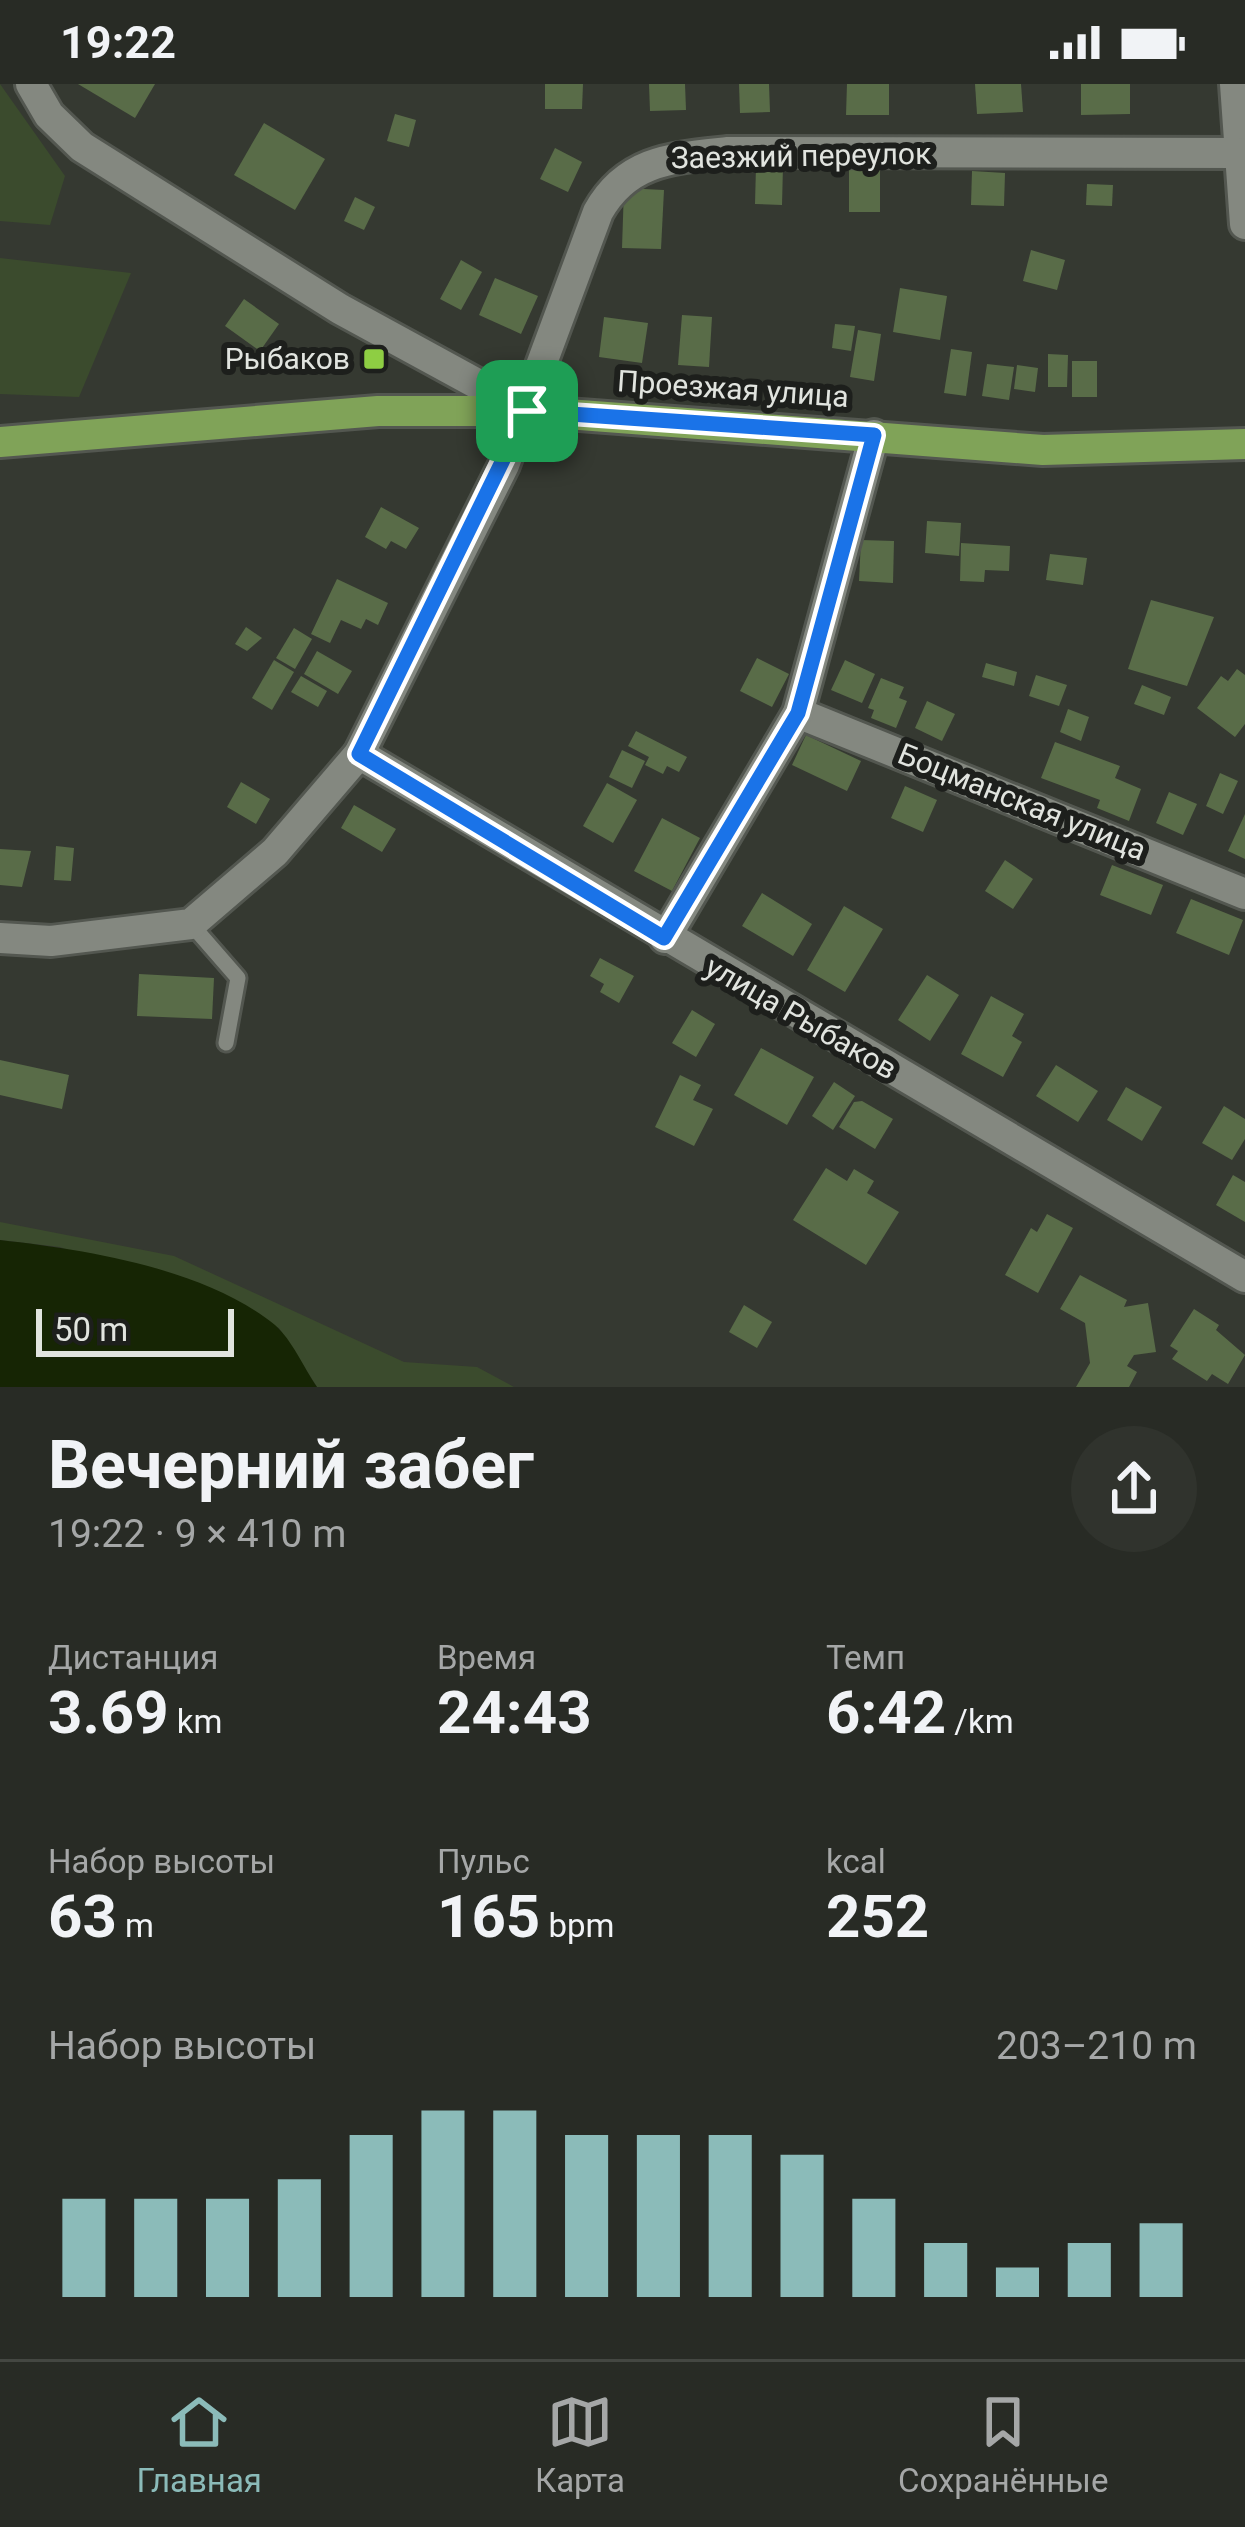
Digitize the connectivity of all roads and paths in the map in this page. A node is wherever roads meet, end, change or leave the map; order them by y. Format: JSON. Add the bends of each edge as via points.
{"nodes":[{"id":1,"x":31,"y":84,"type":"edge"},
{"id":2,"x":1235,"y":84,"type":"edge"},
{"id":3,"x":1239,"y":153,"type":"junction"},
{"id":4,"x":1245,"y":224,"type":"edge"},
{"id":5,"x":527,"y":411,"type":"junction"},
{"id":6,"x":874,"y":435,"type":"junction"},
{"id":7,"x":0,"y":442,"type":"edge"},
{"id":8,"x":1245,"y":444,"type":"edge"},
{"id":9,"x":798,"y":713,"type":"junction"},
{"id":10,"x":359,"y":754,"type":"junction"},
{"id":11,"x":1245,"y":894,"type":"edge"},
{"id":12,"x":191,"y":924,"type":"junction"},
{"id":13,"x":0,"y":938,"type":"edge"},
{"id":14,"x":664,"y":938,"type":"junction"},
{"id":15,"x":226,"y":1043,"type":"dead end"},
{"id":16,"x":1245,"y":1277,"type":"edge"}],
"edges":[{"from":1,"to":5,"type":"street","via":[[82,147],[340,309]]},
{"from":2,"to":3,"type":"street"},
{"from":3,"to":4,"type":"street"},
{"from":3,"to":5,"type":"street","name":"Заезжий переулок","via":[[728,152],[657,159],[613,184],[598,212]]},
{"from":5,"to":6,"type":"main road","name":"Проезжая улица"},
{"from":5,"to":7,"type":"main road","name":"Проезжая улица","via":[[378,411]]},
{"from":5,"to":10,"type":"street","name":"Заезжий переулок"},
{"from":6,"to":8,"type":"main road","name":"Проезжая улица","via":[[1043,450]]},
{"from":6,"to":9,"type":"street"},
{"from":9,"to":11,"type":"street","name":"Боцманская улица"},
{"from":9,"to":14,"type":"street"},
{"from":10,"to":12,"type":"street","name":"Заезжий переулок","via":[[275,852]]},
{"from":10,"to":14,"type":"street","name":"улица Рыбаков"},
{"from":12,"to":13,"type":"street","via":[[51,941]]},
{"from":12,"to":15,"type":"lane","via":[[238,978]]},
{"from":14,"to":16,"type":"street","name":"улица Рыбаков"}]}
